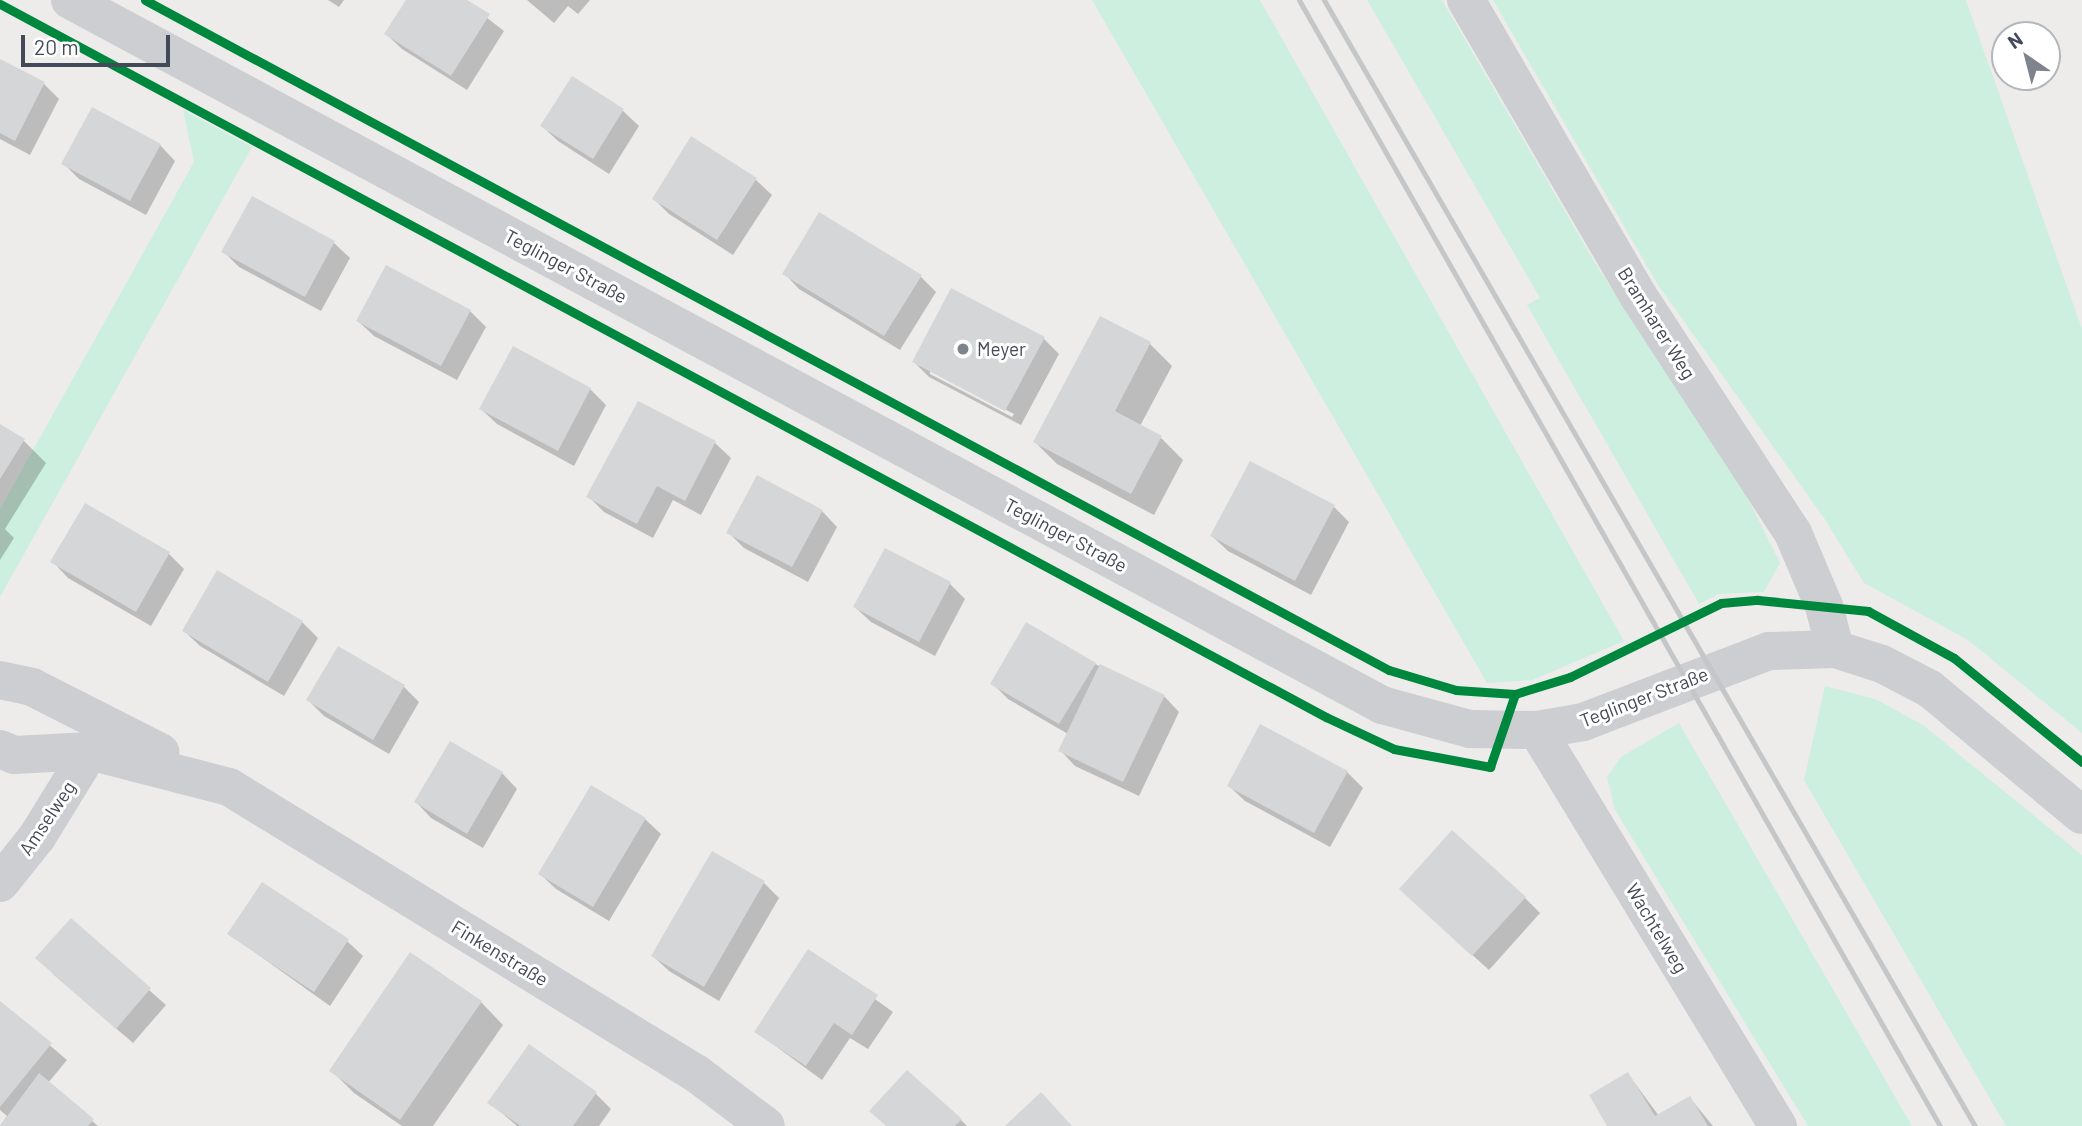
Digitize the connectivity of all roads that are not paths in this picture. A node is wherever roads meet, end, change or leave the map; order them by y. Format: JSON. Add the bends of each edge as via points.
{"nodes":[{"id":1,"x":70,"y":0,"type":"edge"},
{"id":2,"x":1466,"y":0,"type":"edge"},
{"id":3,"x":1835,"y":649,"type":"junction"},
{"id":4,"x":0,"y":680,"type":"edge"},
{"id":5,"x":1536,"y":730,"type":"junction"},
{"id":6,"x":0,"y":749,"type":"edge"},
{"id":7,"x":90,"y":751,"type":"junction"},
{"id":8,"x":229,"y":787,"type":"junction"},
{"id":9,"x":2082,"y":815,"type":"edge"},
{"id":10,"x":0,"y":883,"type":"edge"},
{"id":11,"x":766,"y":1126,"type":"edge"},
{"id":12,"x":1778,"y":1126,"type":"edge"}],
"edges":[{"from":1,"to":5,"type":"street","name":"Teglinger Straße","via":[[1382,705],[1469,729]]},
{"from":2,"to":3,"type":"street","name":"Bramharer Weg","via":[[1639,298],[1793,533],[1824,606]]},
{"from":3,"to":5,"type":"street","name":"Teglinger Straße","via":[[1769,651],[1583,722]]},
{"from":3,"to":9,"type":"street","name":"Teglinger Straße","via":[[1882,664],[1930,689]]},
{"from":4,"to":8,"type":"street","name":"Finkenstraße","via":[[32,687]]},
{"from":5,"to":12,"type":"street","name":"Wachtelweg"},
{"from":6,"to":7,"type":"street","name":"Finkenstraße","via":[[13,755]]},
{"from":7,"to":8,"type":"street","name":"Finkenstraße"},
{"from":7,"to":10,"type":"street","name":"Amselweg","via":[[37,837]]},
{"from":8,"to":11,"type":"street","name":"Finkenstraße","via":[[697,1074]]}]}
